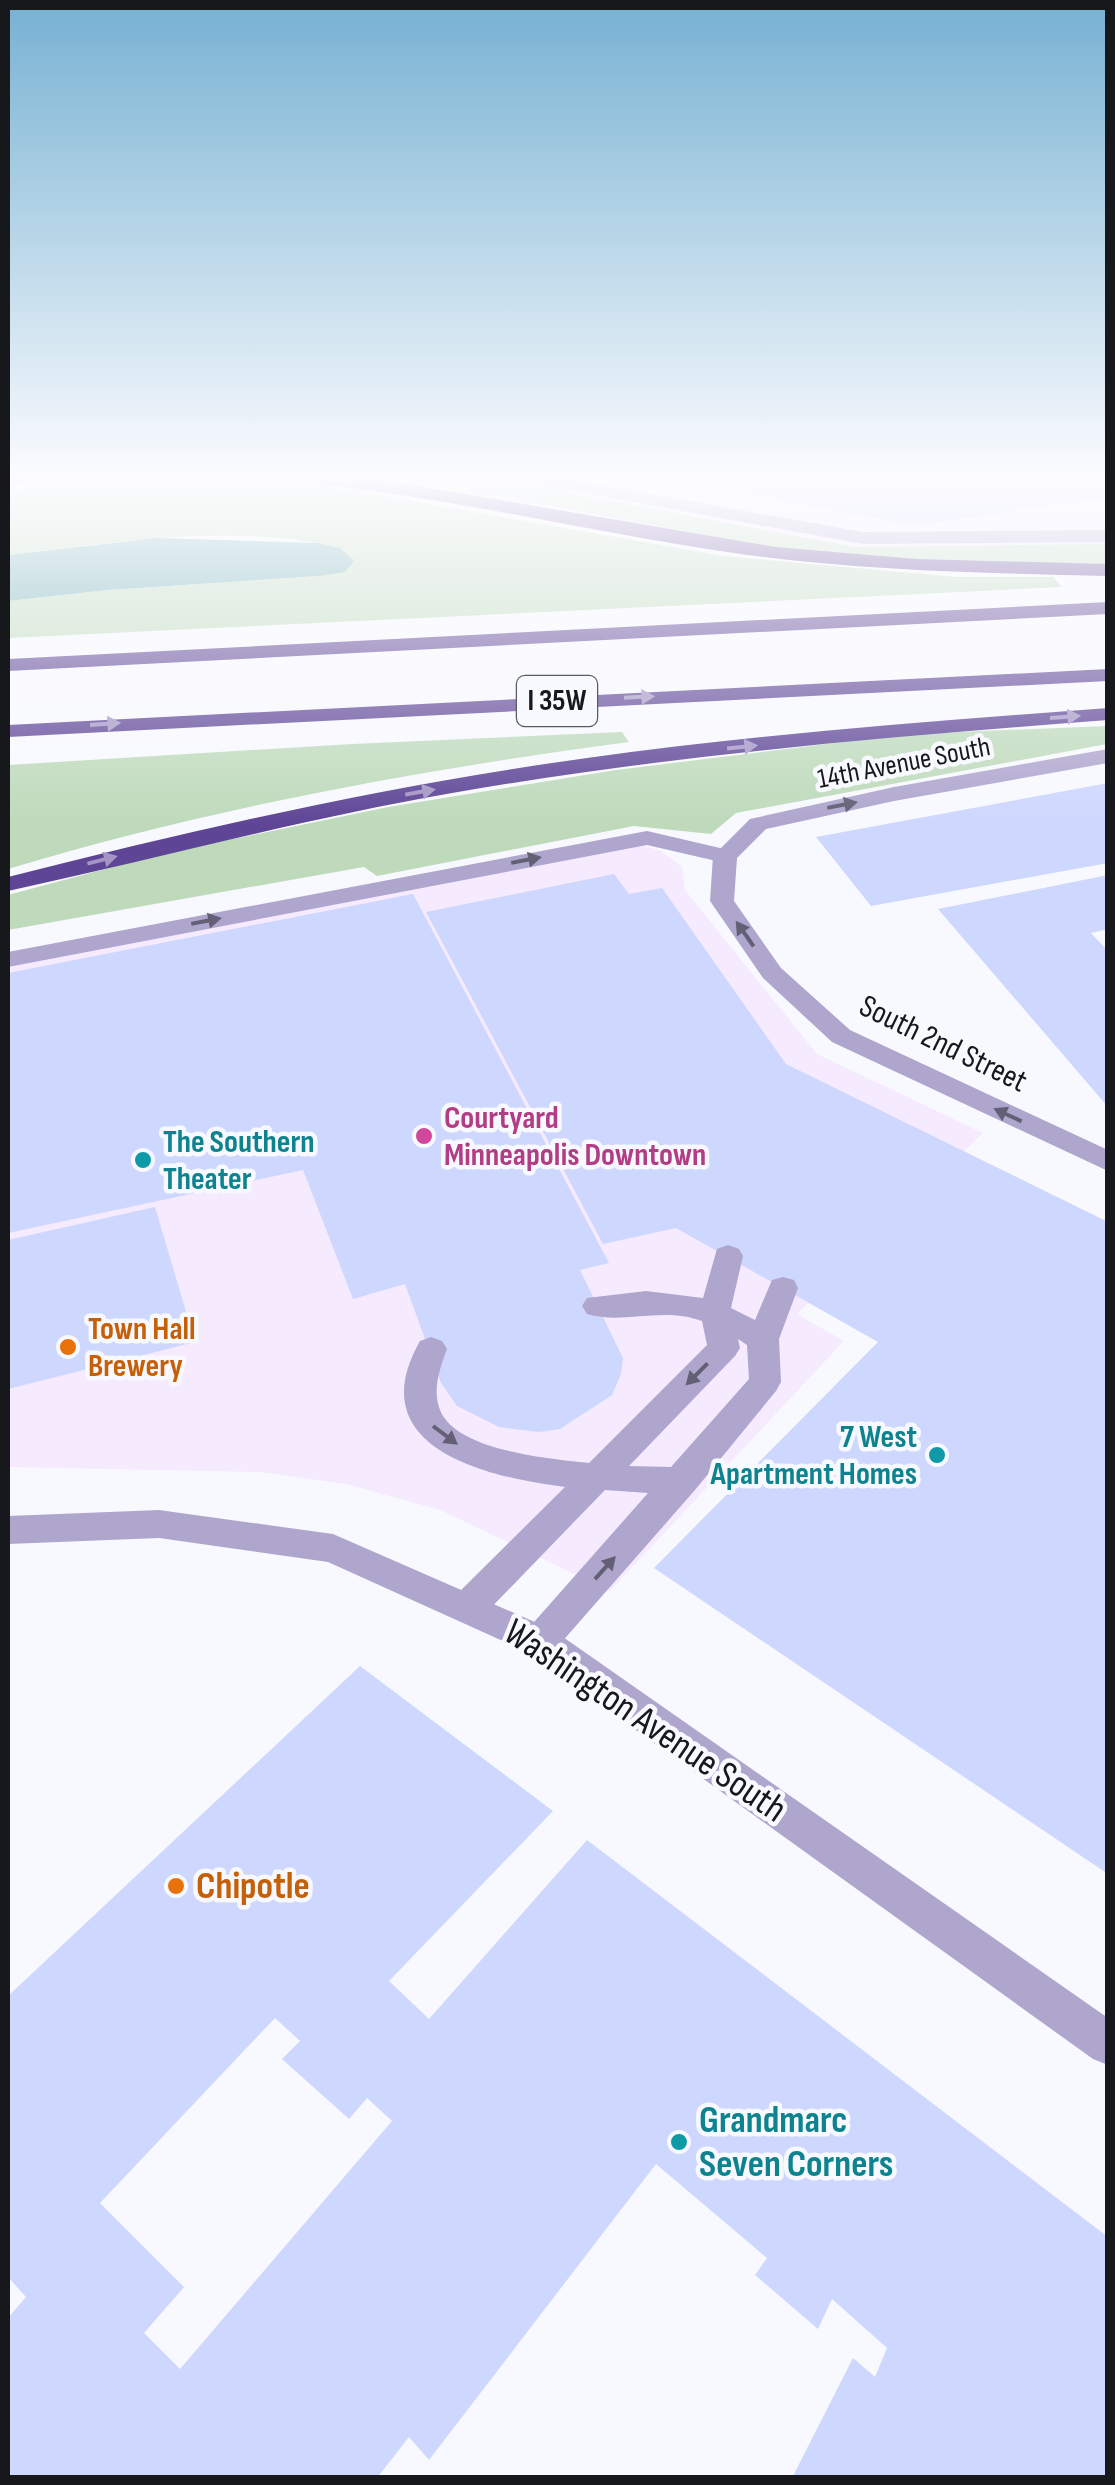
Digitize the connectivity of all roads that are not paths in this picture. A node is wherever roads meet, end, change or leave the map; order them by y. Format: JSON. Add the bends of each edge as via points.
{"nodes":[{"id":1,"x":1108,"y":608,"type":"edge"},
{"id":2,"x":8,"y":664,"type":"edge"},
{"id":3,"x":1108,"y":675,"type":"edge"},
{"id":4,"x":1108,"y":714,"type":"edge"},
{"id":5,"x":13,"y":730,"type":"edge"},
{"id":6,"x":1108,"y":756,"type":"edge"},
{"id":7,"x":725,"y":856,"type":"junction"},
{"id":8,"x":8,"y":884,"type":"edge"},
{"id":9,"x":8,"y":960,"type":"edge"},
{"id":10,"x":1102,"y":1160,"type":"edge"},
{"id":11,"x":728,"y":1256,"type":"dead end"},
{"id":12,"x":784,"y":1288,"type":"dead end"},
{"id":13,"x":598,"y":1306,"type":"dead end"},
{"id":14,"x":715,"y":1311,"type":"junction"},
{"id":15,"x":763,"y":1338,"type":"junction"},
{"id":16,"x":430,"y":1349,"type":"dead end"},
{"id":17,"x":593,"y":1478,"type":"junction"},
{"id":18,"x":683,"y":1480,"type":"junction"},
{"id":19,"x":8,"y":1530,"type":"edge"},
{"id":20,"x":468,"y":1607,"type":"junction"},
{"id":21,"x":540,"y":1641,"type":"junction"},
{"id":22,"x":1108,"y":2044,"type":"edge"}],
"edges":[{"from":1,"to":2,"type":"highway","number":"I 35W"},
{"from":5,"to":3,"type":"highway","number":"I 35W","one_way":true},
{"from":8,"to":4,"type":"highway","one_way":true,"via":[[243,828],[514,776],[932,726]]},
{"from":7,"to":6,"type":"street","name":"14th Avenue South","one_way":true,"via":[[758,824]]},
{"from":9,"to":7,"type":"street","one_way":true,"via":[[646,838]]},
{"from":10,"to":7,"type":"street","name":"South 2nd Street","one_way":true,"via":[[840,1036],[772,974],[722,901]]},
{"from":11,"to":14,"type":"street"},
{"from":12,"to":15,"type":"street"},
{"from":13,"to":14,"type":"street","via":[[673,1300]]},
{"from":14,"to":15,"type":"street"},
{"from":14,"to":17,"type":"street","one_way":true,"via":[[724,1348]]},
{"from":15,"to":18,"type":"street","via":[[765,1382]]},
{"from":16,"to":17,"type":"street","one_way":true,"via":[[418,1384],[430,1424],[471,1454]]},
{"from":17,"to":18,"type":"street"},
{"from":17,"to":20,"type":"street"},
{"from":21,"to":18,"type":"street","one_way":true},
{"from":19,"to":20,"type":"street","name":"Washington Avenue South","via":[[158,1524],[333,1548]]},
{"from":20,"to":21,"type":"street","name":"Washington Avenue South"},
{"from":21,"to":22,"type":"street","name":"Washington Avenue South"}]}
